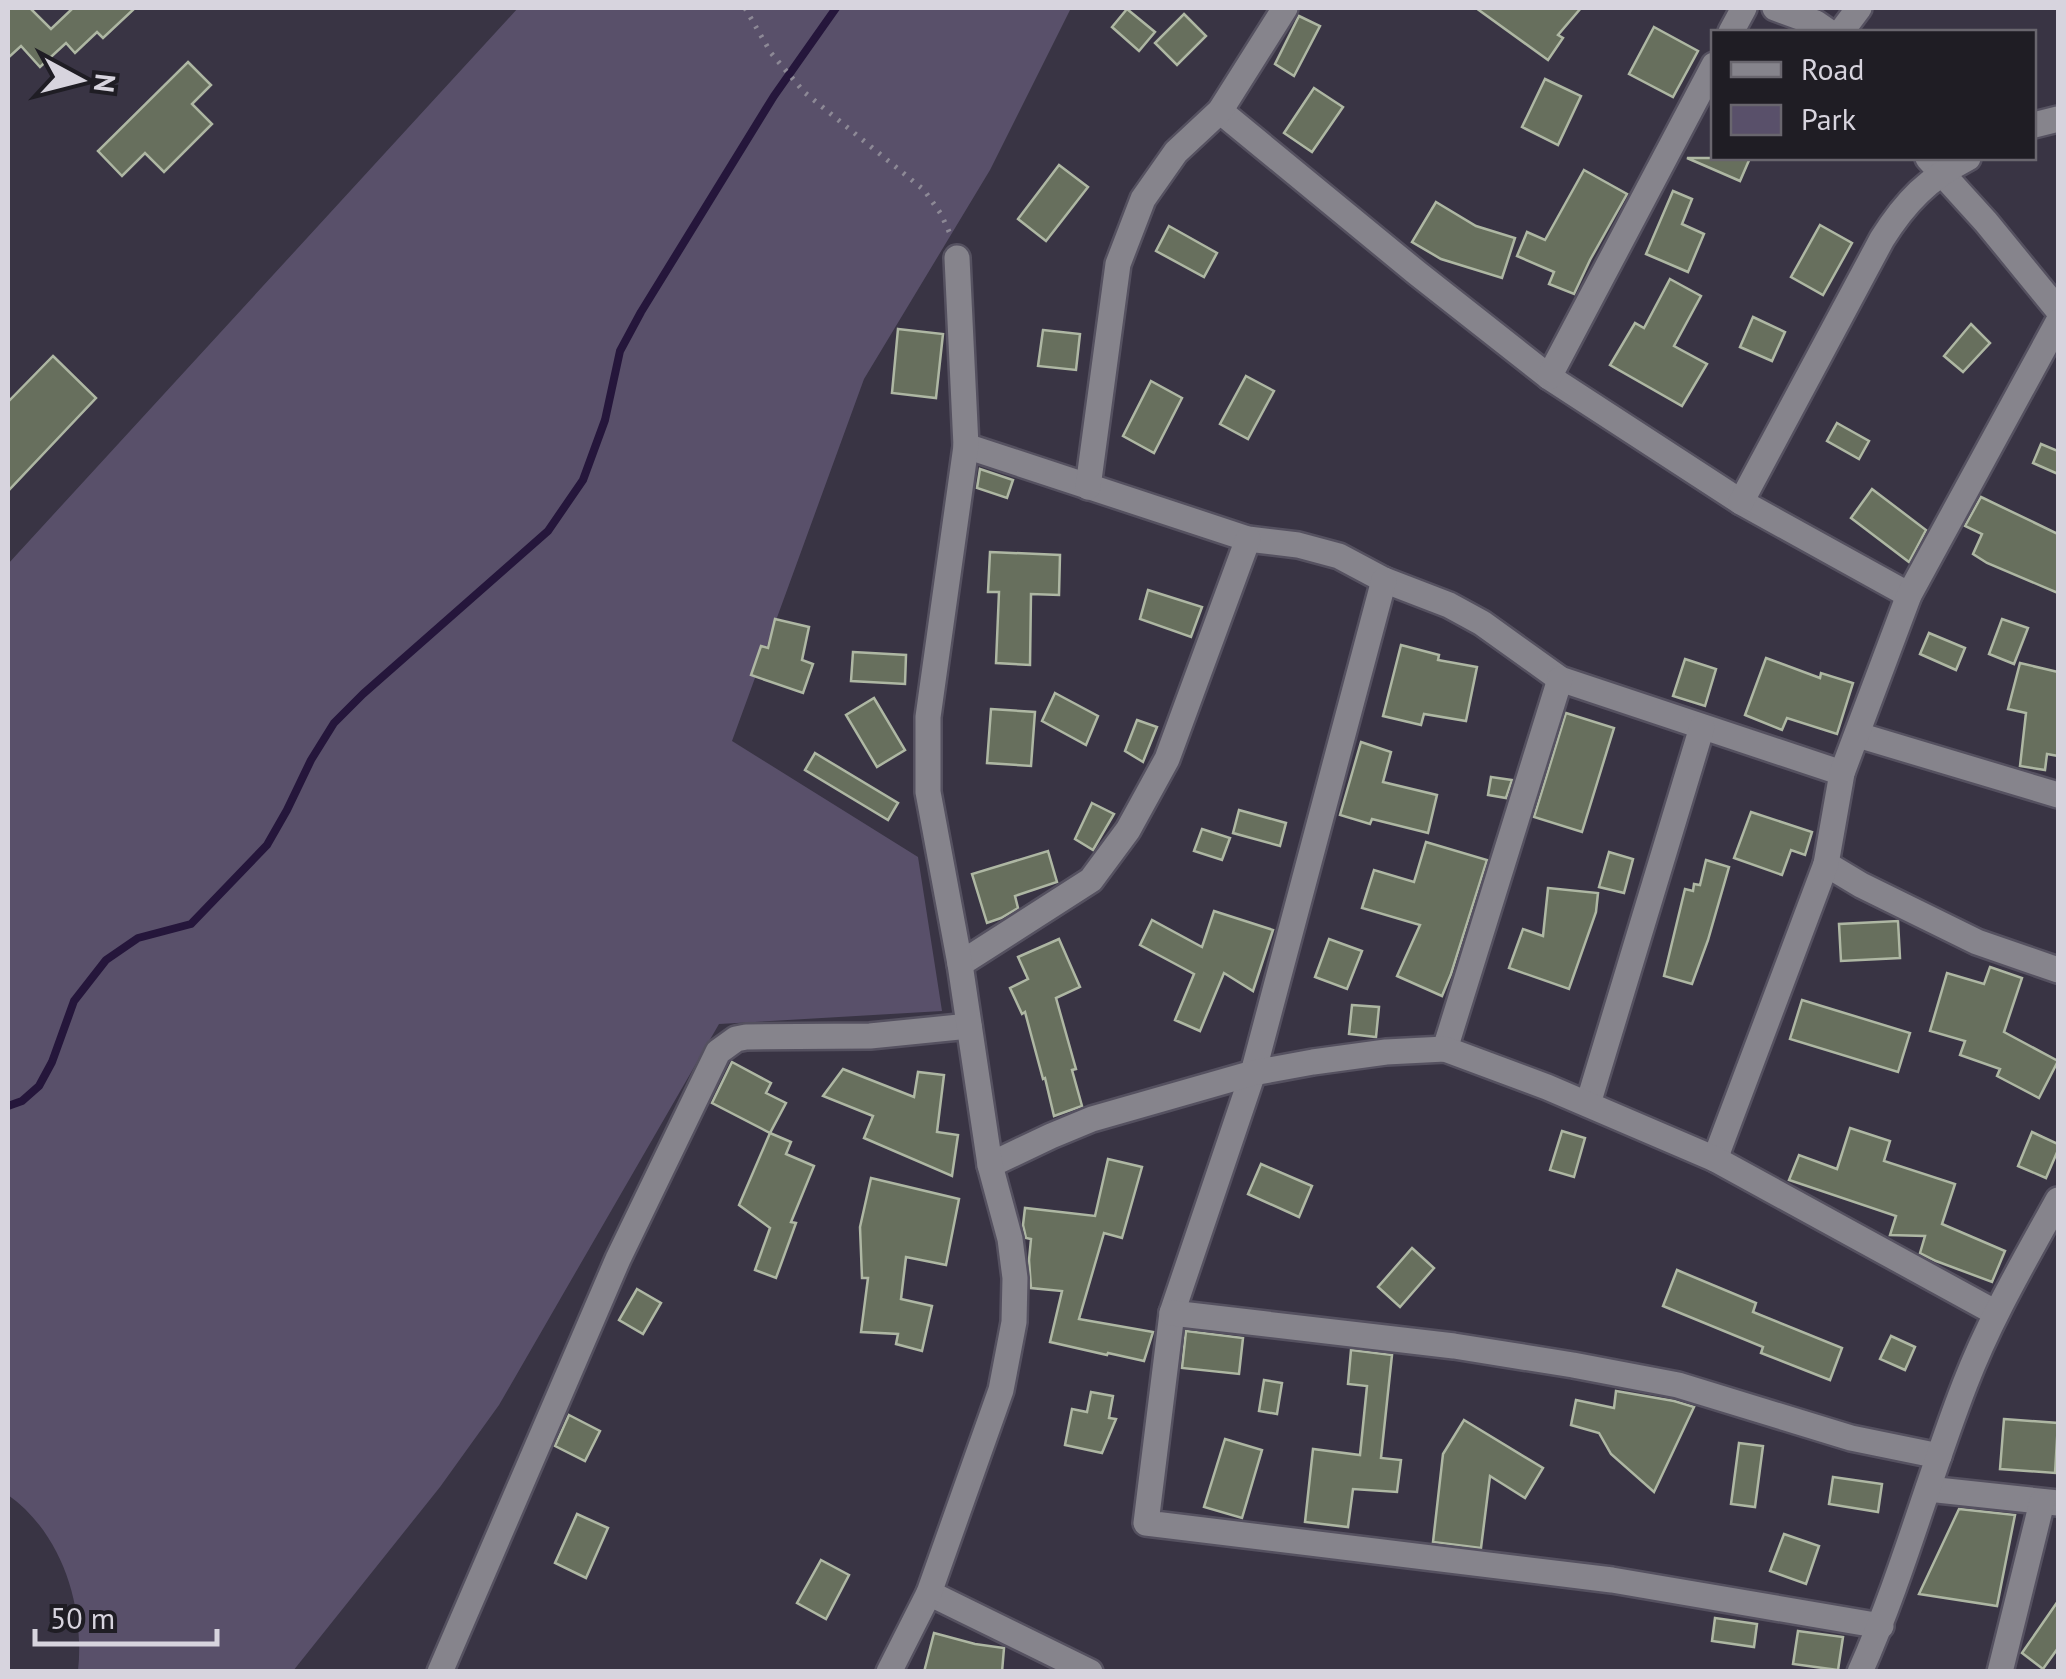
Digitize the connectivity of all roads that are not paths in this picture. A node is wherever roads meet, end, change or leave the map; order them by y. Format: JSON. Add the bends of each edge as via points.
{"nodes":[{"id":1,"x":1285,"y":8,"type":"edge"},
{"id":2,"x":1744,"y":8,"type":"edge"},
{"id":3,"x":1775,"y":8,"type":"edge"},
{"id":4,"x":1858,"y":8,"type":"edge"},
{"id":5,"x":1732,"y":30,"type":"edge"},
{"id":6,"x":1826,"y":30,"type":"edge"},
{"id":7,"x":1842,"y":30,"type":"edge"},
{"id":8,"x":1711,"y":71,"type":"edge"},
{"id":9,"x":1220,"y":111,"type":"junction"},
{"id":10,"x":1934,"y":165,"type":"edge"},
{"id":11,"x":957,"y":258,"type":"road end"},
{"id":12,"x":2058,"y":310,"type":"edge"},
{"id":13,"x":2058,"y":322,"type":"edge"},
{"id":14,"x":1549,"y":378,"type":"junction"},
{"id":15,"x":966,"y":446,"type":"junction"},
{"id":16,"x":1088,"y":487,"type":"junction"},
{"id":17,"x":1741,"y":502,"type":"junction"},
{"id":18,"x":1248,"y":540,"type":"junction"},
{"id":19,"x":1384,"y":580,"type":"junction"},
{"id":20,"x":1909,"y":595,"type":"junction"},
{"id":21,"x":1560,"y":678,"type":"junction"},
{"id":22,"x":1702,"y":728,"type":"junction"},
{"id":23,"x":1858,"y":735,"type":"junction"},
{"id":24,"x":1842,"y":773,"type":"junction"},
{"id":25,"x":2058,"y":795,"type":"edge"},
{"id":26,"x":1826,"y":864,"type":"junction"},
{"id":27,"x":960,"y":964,"type":"junction"},
{"id":28,"x":2058,"y":970,"type":"edge"},
{"id":29,"x":969,"y":1026,"type":"junction"},
{"id":30,"x":1445,"y":1049,"type":"junction"},
{"id":31,"x":1253,"y":1073,"type":"junction"},
{"id":32,"x":1588,"y":1104,"type":"junction"},
{"id":33,"x":1715,"y":1159,"type":"junction"},
{"id":34,"x":990,"y":1164,"type":"junction"},
{"id":35,"x":2058,"y":1200,"type":"edge"},
{"id":36,"x":1996,"y":1312,"type":"junction"},
{"id":37,"x":1172,"y":1313,"type":"junction"},
{"id":38,"x":1939,"y":1456,"type":"junction"},
{"id":39,"x":1928,"y":1489,"type":"junction"},
{"id":40,"x":2050,"y":1502,"type":"edge"},
{"id":41,"x":929,"y":1593,"type":"junction"},
{"id":42,"x":1881,"y":1626,"type":"junction"},
{"id":43,"x":440,"y":1672,"type":"edge"},
{"id":44,"x":889,"y":1672,"type":"edge"},
{"id":45,"x":1090,"y":1672,"type":"edge"},
{"id":46,"x":1860,"y":1672,"type":"edge"},
{"id":47,"x":2000,"y":1672,"type":"edge"}],
"edges":[{"from":1,"to":9,"type":"street"},
{"from":2,"to":5,"type":"street"},
{"from":3,"to":6,"type":"street"},
{"from":4,"to":7,"type":"street"},
{"from":8,"to":14,"type":"street"},
{"from":9,"to":14,"type":"street"},
{"from":9,"to":16,"type":"street","via":[[1176,152],[1143,199],[1118,264]]},
{"from":10,"to":12,"type":"street"},
{"from":10,"to":17,"type":"street","via":[[1882,239]]},
{"from":11,"to":15,"type":"street"},
{"from":13,"to":20,"type":"street"},
{"from":14,"to":17,"type":"street"},
{"from":15,"to":16,"type":"street"},
{"from":15,"to":27,"type":"street","via":[[928,717],[928,792]]},
{"from":16,"to":18,"type":"street"},
{"from":17,"to":20,"type":"street"},
{"from":18,"to":19,"type":"street","via":[[1339,556]]},
{"from":18,"to":27,"type":"street","via":[[1167,759],[1128,830],[1091,880]]},
{"from":19,"to":21,"type":"street","via":[[1482,623]]},
{"from":19,"to":31,"type":"street"},
{"from":20,"to":23,"type":"street"},
{"from":21,"to":22,"type":"street"},
{"from":21,"to":30,"type":"street"},
{"from":22,"to":24,"type":"street"},
{"from":22,"to":32,"type":"street"},
{"from":23,"to":24,"type":"street"},
{"from":23,"to":25,"type":"street"},
{"from":24,"to":26,"type":"street"},
{"from":26,"to":28,"type":"street","via":[[1977,942]]},
{"from":26,"to":33,"type":"street"},
{"from":27,"to":29,"type":"street"},
{"from":29,"to":34,"type":"street"},
{"from":29,"to":43,"type":"street","via":[[870,1036],[746,1037],[718,1052],[618,1259]]},
{"from":30,"to":31,"type":"street"},
{"from":30,"to":32,"type":"street"},
{"from":31,"to":34,"type":"street","via":[[1092,1119]]},
{"from":31,"to":37,"type":"street"},
{"from":32,"to":33,"type":"street"},
{"from":33,"to":36,"type":"street"},
{"from":34,"to":41,"type":"street","via":[[1010,1239],[1014,1322],[1002,1390]]},
{"from":35,"to":36,"type":"street"},
{"from":36,"to":38,"type":"street"},
{"from":37,"to":38,"type":"street","via":[[1590,1368],[1678,1385],[1852,1438]]},
{"from":37,"to":42,"type":"street","via":[[1146,1523],[1612,1580]]},
{"from":38,"to":39,"type":"street"},
{"from":39,"to":40,"type":"street"},
{"from":39,"to":42,"type":"street"},
{"from":40,"to":47,"type":"street"},
{"from":41,"to":44,"type":"street"},
{"from":41,"to":45,"type":"street"},
{"from":42,"to":46,"type":"street"}]}
